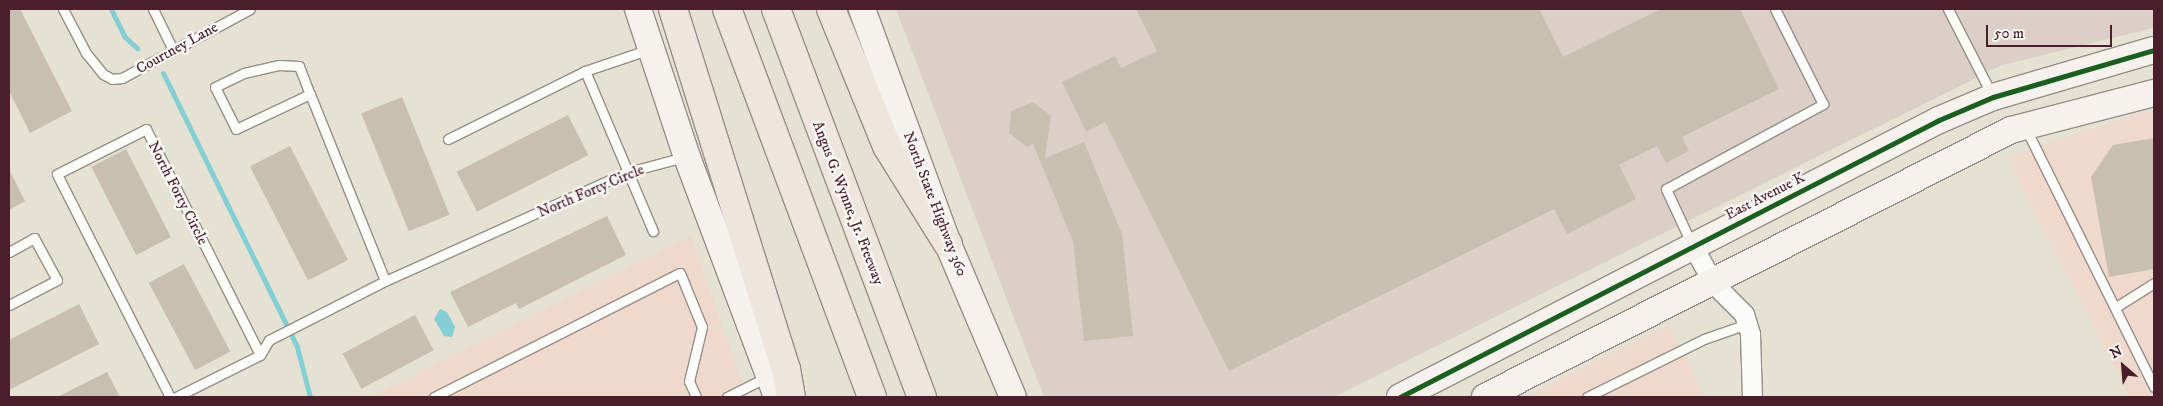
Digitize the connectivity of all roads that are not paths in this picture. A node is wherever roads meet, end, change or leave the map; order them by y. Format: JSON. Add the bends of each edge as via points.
{"nodes":[{"id":1,"x":63,"y":9,"type":"edge"},
{"id":2,"x":153,"y":9,"type":"edge"},
{"id":3,"x":250,"y":9,"type":"edge"},
{"id":4,"x":638,"y":9,"type":"edge"},
{"id":5,"x":673,"y":9,"type":"edge"},
{"id":6,"x":727,"y":9,"type":"edge"},
{"id":7,"x":776,"y":9,"type":"edge"},
{"id":8,"x":831,"y":9,"type":"edge"},
{"id":9,"x":862,"y":9,"type":"edge"},
{"id":10,"x":1775,"y":9,"type":"edge"},
{"id":11,"x":1948,"y":9,"type":"edge"},
{"id":12,"x":651,"y":49,"type":"junction"},
{"id":13,"x":173,"y":50,"type":"junction"},
{"id":14,"x":2154,"y":50,"type":"edge"},
{"id":15,"x":585,"y":71,"type":"junction"},
{"id":16,"x":2154,"y":93,"type":"edge"},
{"id":17,"x":310,"y":94,"type":"junction"},
{"id":18,"x":1993,"y":97,"type":"junction"},
{"id":19,"x":2018,"y":129,"type":"junction"},
{"id":20,"x":448,"y":139,"type":"dead end"},
{"id":21,"x":687,"y":157,"type":"junction"},
{"id":22,"x":628,"y":172,"type":"junction"},
{"id":23,"x":653,"y":231,"type":"dead end"},
{"id":24,"x":948,"y":244,"type":"junction"},
{"id":25,"x":1693,"y":246,"type":"junction"},
{"id":26,"x":9,"y":252,"type":"edge"},
{"id":27,"x":385,"y":281,"type":"junction"},
{"id":28,"x":2154,"y":283,"type":"edge"},
{"id":29,"x":1713,"y":284,"type":"junction"},
{"id":30,"x":9,"y":305,"type":"edge"},
{"id":31,"x":2116,"y":307,"type":"junction"},
{"id":32,"x":1747,"y":324,"type":"junction"},
{"id":33,"x":260,"y":355,"type":"junction"},
{"id":34,"x":2154,"y":386,"type":"edge"},
{"id":35,"x":772,"y":387,"type":"edge"},
{"id":36,"x":170,"y":397,"type":"edge"},
{"id":37,"x":176,"y":397,"type":"edge"},
{"id":38,"x":434,"y":397,"type":"edge"},
{"id":39,"x":696,"y":397,"type":"edge"},
{"id":40,"x":727,"y":397,"type":"edge"},
{"id":41,"x":791,"y":397,"type":"edge"},
{"id":42,"x":872,"y":397,"type":"edge"},
{"id":43,"x":922,"y":397,"type":"edge"},
{"id":44,"x":1013,"y":397,"type":"edge"},
{"id":45,"x":1400,"y":397,"type":"edge"},
{"id":46,"x":1485,"y":397,"type":"edge"},
{"id":47,"x":1587,"y":397,"type":"edge"},
{"id":48,"x":1752,"y":397,"type":"edge"}],
"edges":[{"from":1,"to":13,"type":"lane","name":"Courtney Lane","via":[[86,53],[103,74],[112,79],[122,78]]},
{"from":2,"to":13,"type":"lane"},
{"from":3,"to":13,"type":"lane","name":"Courtney Lane"},
{"from":4,"to":12,"type":"street"},
{"from":5,"to":41,"type":"highway","via":[[786,370]]},
{"from":6,"to":42,"type":"highway"},
{"from":7,"to":43,"type":"highway","name":"Angus G. Wynne, Jr. Freeway"},
{"from":8,"to":24,"type":"highway","via":[[887,146]]},
{"from":9,"to":24,"type":"street","name":"North State Highway 360"},
{"from":10,"to":25,"type":"lane","via":[[1823,104],[1666,189]]},
{"from":11,"to":18,"type":"lane"},
{"from":12,"to":15,"type":"lane"},
{"from":12,"to":21,"type":"street"},
{"from":14,"to":18,"type":"street","name":"East Avenue K"},
{"from":15,"to":20,"type":"lane"},
{"from":15,"to":22,"type":"lane"},
{"from":16,"to":19,"type":"street"},
{"from":17,"to":17,"type":"lane","via":[[299,66],[280,65],[244,73],[215,87],[236,129]]},
{"from":17,"to":27,"type":"lane"},
{"from":18,"to":19,"type":"street"},
{"from":18,"to":25,"type":"street","name":"East Avenue K","via":[[1939,120]]},
{"from":19,"to":29,"type":"street"},
{"from":19,"to":31,"type":"lane"},
{"from":21,"to":22,"type":"lane","name":"North Forty Circle"},
{"from":21,"to":35,"type":"street"},
{"from":22,"to":23,"type":"lane"},
{"from":22,"to":27,"type":"lane","name":"North Forty Circle"},
{"from":24,"to":44,"type":"street","name":"North State Highway 360"},
{"from":25,"to":29,"type":"street"},
{"from":25,"to":45,"type":"street","name":"East Avenue K"},
{"from":26,"to":30,"type":"lane","via":[[34,238],[58,280]]},
{"from":27,"to":33,"type":"lane","name":"North Forty Circle","via":[[269,340]]},
{"from":28,"to":31,"type":"lane"},
{"from":29,"to":32,"type":"street","via":[[1744,314]]},
{"from":29,"to":46,"type":"street"},
{"from":31,"to":34,"type":"lane"},
{"from":32,"to":47,"type":"lane","via":[[1704,339]]},
{"from":32,"to":48,"type":"street"},
{"from":33,"to":36,"type":"lane","name":"North Forty Circle","via":[[146,129],[57,174]]},
{"from":33,"to":37,"type":"lane"},
{"from":35,"to":40,"type":"lane"},
{"from":38,"to":39,"type":"lane","via":[[680,273],[702,327],[689,381]]}]}
